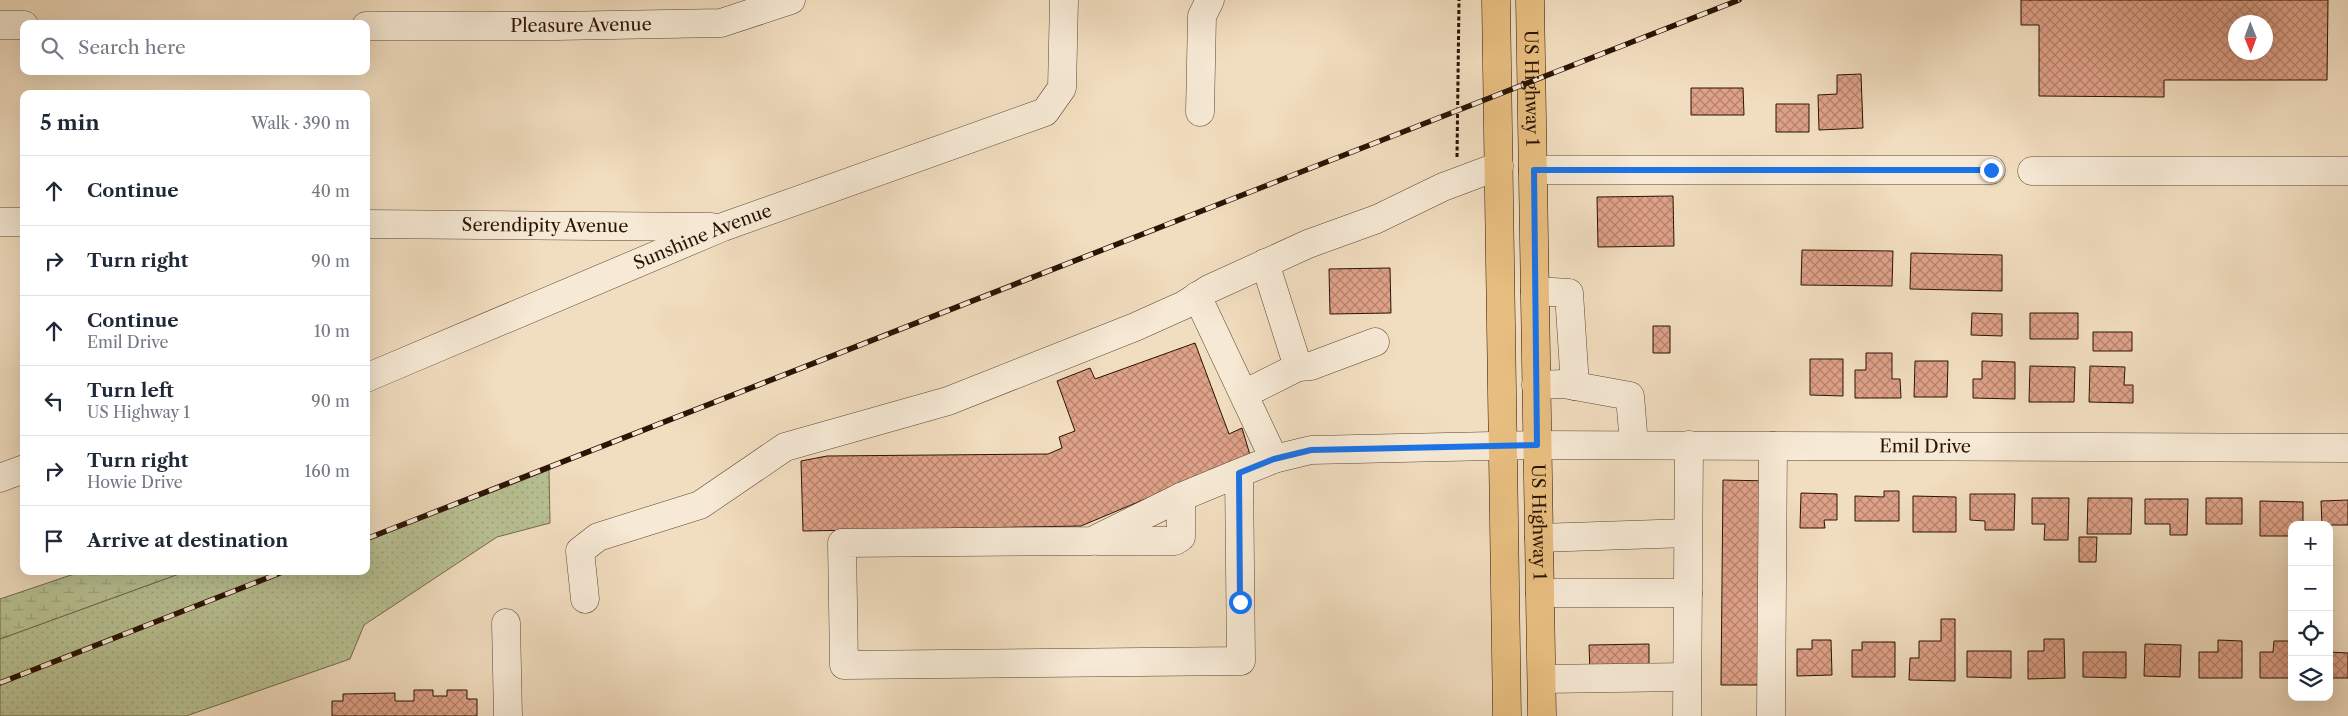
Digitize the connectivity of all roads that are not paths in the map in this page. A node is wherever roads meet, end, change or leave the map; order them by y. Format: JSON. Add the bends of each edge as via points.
{"nodes":[{"id":1,"x":791,"y":0,"type":"edge"},
{"id":2,"x":1064,"y":0,"type":"edge"},
{"id":3,"x":1210,"y":0,"type":"edge"},
{"id":4,"x":1496,"y":0,"type":"edge"},
{"id":5,"x":1530,"y":0,"type":"edge"},
{"id":6,"x":0,"y":25,"type":"edge"},
{"id":7,"x":20,"y":25,"type":"edge"},
{"id":8,"x":370,"y":26,"type":"edge"},
{"id":9,"x":1200,"y":112,"type":"dead end"},
{"id":10,"x":1499,"y":166,"type":"junction"},
{"id":11,"x":1534,"y":170,"type":"junction"},
{"id":12,"x":1991,"y":170,"type":"dead end"},
{"id":13,"x":2032,"y":171,"type":"dead end"},
{"id":14,"x":2348,"y":171,"type":"edge"},
{"id":15,"x":0,"y":222,"type":"edge"},
{"id":16,"x":20,"y":222,"type":"edge"},
{"id":17,"x":370,"y":224,"type":"edge"},
{"id":18,"x":723,"y":227,"type":"junction"},
{"id":19,"x":1265,"y":263,"type":"junction"},
{"id":20,"x":1535,"y":291,"type":"junction"},
{"id":21,"x":1197,"y":296,"type":"junction"},
{"id":22,"x":1375,"y":342,"type":"dead end"},
{"id":23,"x":1298,"y":367,"type":"junction"},
{"id":24,"x":370,"y":376,"type":"edge"},
{"id":25,"x":1536,"y":385,"type":"junction"},
{"id":26,"x":1575,"y":386,"type":"junction"},
{"id":27,"x":1244,"y":394,"type":"junction"},
{"id":28,"x":1503,"y":445,"type":"junction"},
{"id":29,"x":1537,"y":445,"type":"junction"},
{"id":30,"x":1634,"y":445,"type":"junction"},
{"id":31,"x":1688,"y":445,"type":"junction"},
{"id":32,"x":1772,"y":446,"type":"junction"},
{"id":33,"x":2348,"y":448,"type":"edge"},
{"id":34,"x":1274,"y":459,"type":"junction"},
{"id":35,"x":20,"y":470,"type":"edge"},
{"id":36,"x":1239,"y":473,"type":"junction"},
{"id":37,"x":0,"y":478,"type":"edge"},
{"id":38,"x":1180,"y":497,"type":"junction"},
{"id":39,"x":1688,"y":533,"type":"junction"},
{"id":40,"x":1539,"y":538,"type":"junction"},
{"id":41,"x":1092,"y":541,"type":"junction"},
{"id":42,"x":1540,"y":593,"type":"junction"},
{"id":43,"x":1688,"y":593,"type":"junction"},
{"id":44,"x":585,"y":599,"type":"dead end"},
{"id":45,"x":506,"y":623,"type":"dead end"},
{"id":46,"x":1687,"y":677,"type":"junction"},
{"id":47,"x":1542,"y":679,"type":"junction"},
{"id":48,"x":508,"y":716,"type":"edge"},
{"id":49,"x":1507,"y":716,"type":"edge"},
{"id":50,"x":1542,"y":716,"type":"edge"},
{"id":51,"x":1687,"y":716,"type":"edge"},
{"id":52,"x":1771,"y":716,"type":"edge"}],
"edges":[{"from":1,"to":8,"type":"street","name":"Pleasure Avenue","via":[[721,22]]},
{"from":2,"to":18,"type":"street","name":"Sunshine Avenue","via":[[1062,88],[1045,112]]},
{"from":3,"to":9,"type":"street","via":[[1202,16]]},
{"from":4,"to":10,"type":"main road","name":"US Highway 1"},
{"from":5,"to":11,"type":"main road","name":"US Highway 1"},
{"from":6,"to":7,"type":"street"},
{"from":10,"to":19,"type":"street"},
{"from":10,"to":28,"type":"main road","name":"US Highway 1"},
{"from":11,"to":12,"type":"street"},
{"from":11,"to":20,"type":"main road","name":"US Highway 1"},
{"from":13,"to":14,"type":"street"},
{"from":15,"to":16,"type":"street"},
{"from":17,"to":18,"type":"street","name":"Serendipity Avenue"},
{"from":18,"to":24,"type":"street","name":"Sunshine Avenue"},
{"from":19,"to":21,"type":"street"},
{"from":19,"to":23,"type":"street"},
{"from":20,"to":25,"type":"main road","name":"US Highway 1"},
{"from":20,"to":26,"type":"street","via":[[1569,293]]},
{"from":21,"to":27,"type":"street"},
{"from":21,"to":44,"type":"street","via":[[1135,327],[948,401],[785,447],[700,505],[598,536],[580,551]]},
{"from":22,"to":23,"type":"street","via":[[1311,366]]},
{"from":23,"to":27,"type":"street"},
{"from":25,"to":26,"type":"street"},
{"from":25,"to":29,"type":"main road","name":"US Highway 1"},
{"from":26,"to":30,"type":"street","via":[[1630,396]]},
{"from":27,"to":34,"type":"street"},
{"from":28,"to":29,"type":"street","name":"Emil Drive"},
{"from":28,"to":34,"type":"street","name":"Emil Drive","via":[[1311,450]]},
{"from":28,"to":49,"type":"main road","name":"US Highway 1"},
{"from":29,"to":30,"type":"street","name":"Emil Drive"},
{"from":29,"to":40,"type":"main road","name":"US Highway 1"},
{"from":30,"to":31,"type":"street","name":"Emil Drive"},
{"from":31,"to":32,"type":"street","name":"Emil Drive"},
{"from":31,"to":39,"type":"street"},
{"from":32,"to":33,"type":"street","name":"Emil Drive"},
{"from":32,"to":52,"type":"street"},
{"from":34,"to":36,"type":"street","name":"Emil Drive"},
{"from":35,"to":37,"type":"street"},
{"from":36,"to":38,"type":"street","name":"Emil Drive"},
{"from":36,"to":41,"type":"street","via":[[1241,661],[844,665],[842,543]]},
{"from":38,"to":41,"type":"street","name":"Emil Drive"},
{"from":38,"to":41,"type":"street","via":[[1181,537],[1175,541]]},
{"from":39,"to":40,"type":"street"},
{"from":39,"to":43,"type":"street"},
{"from":40,"to":42,"type":"main road","name":"US Highway 1"},
{"from":42,"to":43,"type":"street"},
{"from":42,"to":47,"type":"main road","name":"US Highway 1"},
{"from":43,"to":46,"type":"street"},
{"from":45,"to":48,"type":"street"},
{"from":46,"to":47,"type":"street"},
{"from":46,"to":51,"type":"street"},
{"from":47,"to":50,"type":"main road","name":"US Highway 1"}]}
